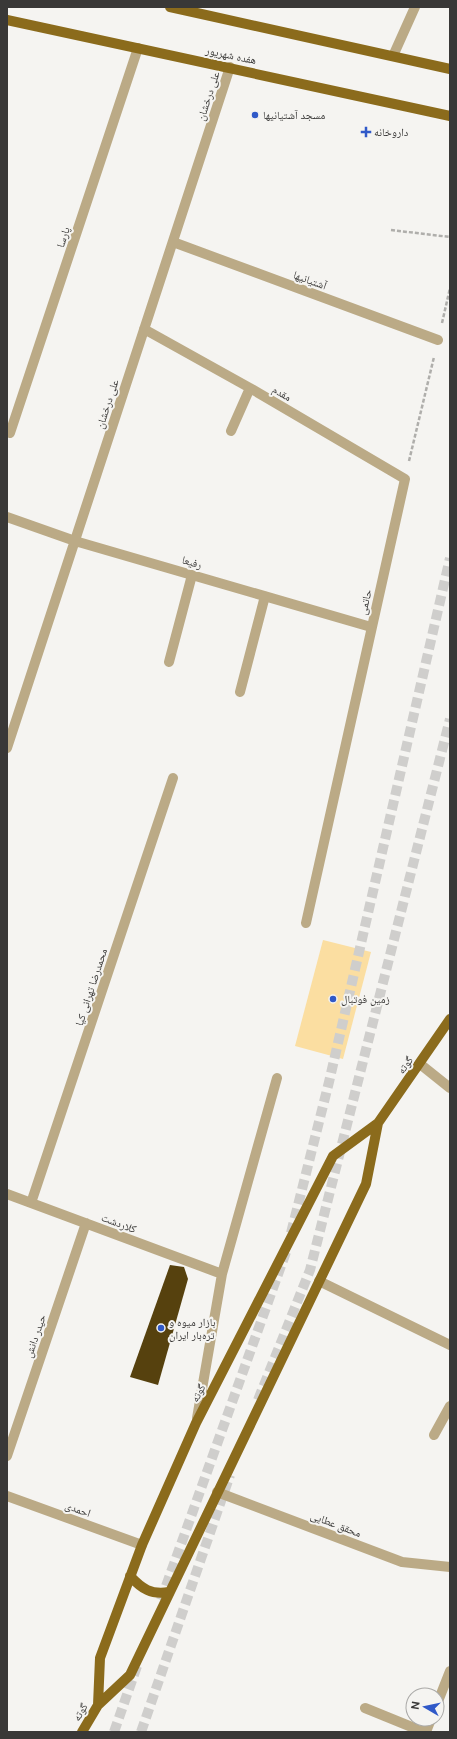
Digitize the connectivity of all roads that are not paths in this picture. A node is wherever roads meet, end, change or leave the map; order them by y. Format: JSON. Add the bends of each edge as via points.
{"nodes":[{"id":1,"x":170,"y":7,"type":"edge"},
{"id":2,"x":416,"y":7,"type":"edge"},
{"id":3,"x":7,"y":20,"type":"edge"},
{"id":4,"x":138,"y":48,"type":"junction"},
{"id":5,"x":393,"y":56,"type":"junction"},
{"id":6,"x":230,"y":67,"type":"junction"},
{"id":7,"x":450,"y":69,"type":"edge"},
{"id":8,"x":450,"y":116,"type":"edge"},
{"id":9,"x":173,"y":242,"type":"junction"},
{"id":10,"x":144,"y":329,"type":"junction"},
{"id":11,"x":438,"y":340,"type":"road end"},
{"id":12,"x":250,"y":388,"type":"junction"},
{"id":13,"x":231,"y":432,"type":"dead end"},
{"id":14,"x":10,"y":433,"type":"dead end"},
{"id":15,"x":405,"y":479,"type":"joint"},
{"id":16,"x":7,"y":517,"type":"edge"},
{"id":17,"x":75,"y":541,"type":"junction"},
{"id":18,"x":192,"y":575,"type":"junction"},
{"id":19,"x":265,"y":596,"type":"junction"},
{"id":20,"x":371,"y":627,"type":"junction"},
{"id":21,"x":169,"y":662,"type":"dead end"},
{"id":22,"x":240,"y":692,"type":"dead end"},
{"id":23,"x":7,"y":748,"type":"edge"},
{"id":24,"x":174,"y":778,"type":"dead end"},
{"id":25,"x":306,"y":923,"type":"dead end"},
{"id":26,"x":450,"y":1019,"type":"edge"},
{"id":27,"x":420,"y":1064,"type":"junction"},
{"id":28,"x":277,"y":1078,"type":"dead end"},
{"id":29,"x":450,"y":1088,"type":"edge"},
{"id":30,"x":378,"y":1123,"type":"junction"},
{"id":31,"x":7,"y":1194,"type":"edge"},
{"id":32,"x":31,"y":1203,"type":"junction"},
{"id":33,"x":86,"y":1223,"type":"junction"},
{"id":34,"x":222,"y":1274,"type":"junction"},
{"id":35,"x":319,"y":1281,"type":"junction"},
{"id":36,"x":450,"y":1344,"type":"edge"},
{"id":37,"x":450,"y":1406,"type":"edge"},
{"id":38,"x":196,"y":1423,"type":"junction"},
{"id":39,"x":434,"y":1435,"type":"dead end"},
{"id":40,"x":7,"y":1456,"type":"edge"},
{"id":41,"x":217,"y":1492,"type":"junction"},
{"id":42,"x":7,"y":1496,"type":"edge"},
{"id":43,"x":142,"y":1545,"type":"junction"},
{"id":44,"x":450,"y":1567,"type":"edge"},
{"id":45,"x":130,"y":1576,"type":"junction"},
{"id":46,"x":169,"y":1592,"type":"junction"},
{"id":47,"x":450,"y":1671,"type":"edge"},
{"id":48,"x":444,"y":1687,"type":"edge"},
{"id":49,"x":98,"y":1705,"type":"junction"},
{"id":50,"x":365,"y":1708,"type":"dead end"},
{"id":51,"x":82,"y":1732,"type":"edge"},
{"id":52,"x":425,"y":1732,"type":"edge"}],
"edges":[{"from":1,"to":5,"type":"main road"},
{"from":2,"to":5,"type":"street"},
{"from":3,"to":4,"type":"main road","name":"هفده شهریور"},
{"from":4,"to":6,"type":"main road","name":"هفده شهریور"},
{"from":4,"to":14,"type":"street","name":"پارسا"},
{"from":5,"to":7,"type":"main road"},
{"from":6,"to":8,"type":"main road","name":"هفده شهریور"},
{"from":6,"to":9,"type":"street","name":"علی درخشان"},
{"from":9,"to":10,"type":"street","name":"علی درخشان"},
{"from":9,"to":11,"type":"street","name":"آشتیانیها"},
{"from":10,"to":12,"type":"street","name":"مقدم"},
{"from":10,"to":17,"type":"street","name":"علی درخشان"},
{"from":12,"to":13,"type":"street"},
{"from":12,"to":15,"type":"street","name":"مقدم"},
{"from":15,"to":20,"type":"street","name":"حاتمی"},
{"from":16,"to":17,"type":"street","name":"رفیعا"},
{"from":17,"to":18,"type":"street","name":"رفیعا"},
{"from":17,"to":23,"type":"street","name":"علی درخشان"},
{"from":18,"to":19,"type":"street","name":"رفیعا"},
{"from":18,"to":21,"type":"street"},
{"from":19,"to":20,"type":"street","name":"رفیعا"},
{"from":19,"to":22,"type":"street"},
{"from":20,"to":25,"type":"street","name":"حاتمی"},
{"from":24,"to":32,"type":"street","name":"محمدرضا تهرانی کیا"},
{"from":26,"to":27,"type":"main road","name":"گوته"},
{"from":27,"to":29,"type":"street"},
{"from":27,"to":30,"type":"main road","name":"گوته"},
{"from":28,"to":34,"type":"street"},
{"from":30,"to":35,"type":"main road","name":"گوته","via":[[366,1184]]},
{"from":30,"to":38,"type":"main road","name":"گوته","via":[[333,1156]]},
{"from":31,"to":32,"type":"street","name":"کلاردشت"},
{"from":32,"to":33,"type":"street","name":"کلاردشت"},
{"from":33,"to":34,"type":"street","name":"کلاردشت"},
{"from":33,"to":40,"type":"street","name":"حیدر دانش"},
{"from":34,"to":38,"type":"street"},
{"from":35,"to":36,"type":"street"},
{"from":35,"to":41,"type":"main road","name":"گوته"},
{"from":37,"to":39,"type":"street"},
{"from":38,"to":43,"type":"main road","name":"گوته"},
{"from":41,"to":44,"type":"street","name":"محقق عطایی","via":[[402,1562]]},
{"from":41,"to":46,"type":"main road","name":"گوته"},
{"from":42,"to":43,"type":"street","name":"احمدی"},
{"from":43,"to":45,"type":"main road","name":"گوته"},
{"from":45,"to":46,"type":"main road","via":[[148,1592]]},
{"from":45,"to":49,"type":"main road","name":"گوته","via":[[100,1658]]},
{"from":46,"to":49,"type":"main road","name":"گوته","via":[[130,1675]]},
{"from":47,"to":48,"type":"street"},
{"from":49,"to":51,"type":"main road","name":"گوته"},
{"from":50,"to":52,"type":"street"}]}
